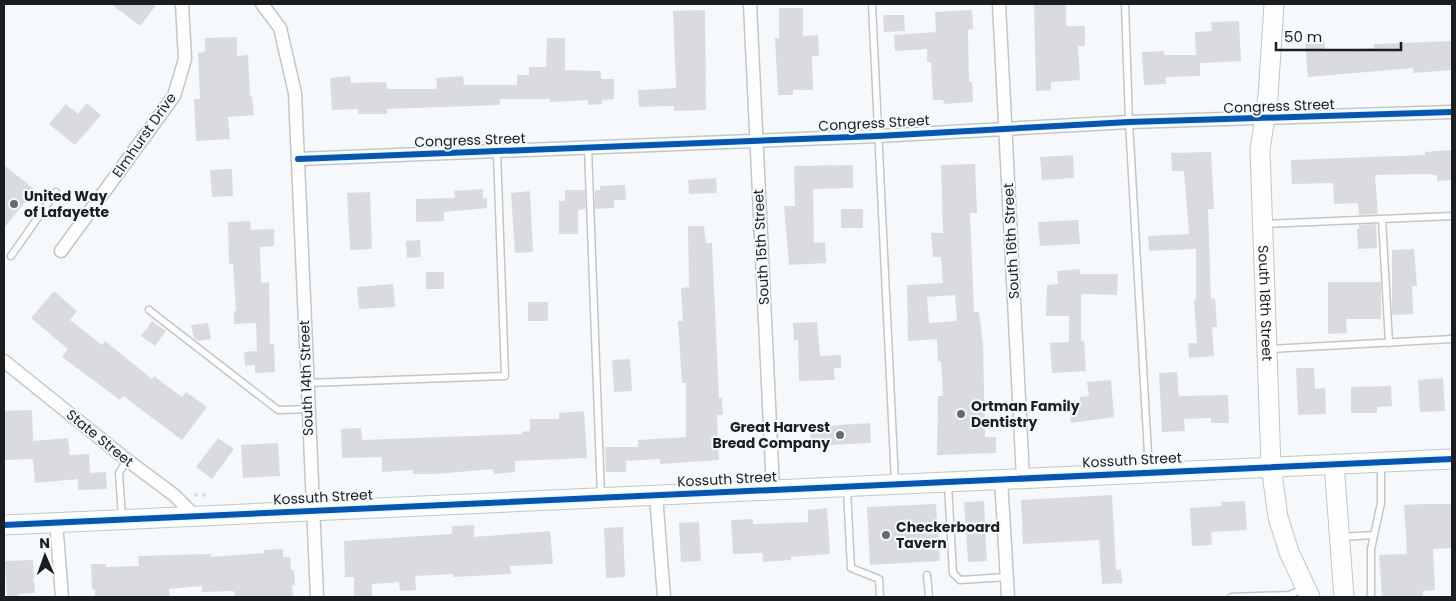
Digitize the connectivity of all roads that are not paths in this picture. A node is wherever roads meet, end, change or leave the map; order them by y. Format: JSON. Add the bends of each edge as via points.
{"nodes":[{"id":1,"x":182,"y":4,"type":"edge"},
{"id":2,"x":262,"y":4,"type":"edge"},
{"id":3,"x":750,"y":4,"type":"edge"},
{"id":4,"x":872,"y":4,"type":"edge"},
{"id":5,"x":999,"y":4,"type":"edge"},
{"id":6,"x":1125,"y":4,"type":"edge"},
{"id":7,"x":1274,"y":4,"type":"edge"},
{"id":8,"x":1452,"y":112,"type":"edge"},
{"id":9,"x":1264,"y":119,"type":"junction"},
{"id":10,"x":1129,"y":122,"type":"junction"},
{"id":11,"x":1006,"y":129,"type":"junction"},
{"id":12,"x":878,"y":136,"type":"junction"},
{"id":13,"x":756,"y":140,"type":"junction"},
{"id":14,"x":588,"y":148,"type":"junction"},
{"id":15,"x":497,"y":152,"type":"junction"},
{"id":16,"x":298,"y":159,"type":"junction"},
{"id":17,"x":56,"y":192,"type":"dead end"},
{"id":18,"x":1452,"y":216,"type":"edge"},
{"id":19,"x":1382,"y":219,"type":"junction"},
{"id":20,"x":1263,"y":224,"type":"junction"},
{"id":21,"x":61,"y":251,"type":"dead end"},
{"id":22,"x":10,"y":256,"type":"dead end"},
{"id":23,"x":149,"y":310,"type":"dead end"},
{"id":24,"x":1452,"y":339,"type":"edge"},
{"id":25,"x":1389,"y":342,"type":"junction"},
{"id":26,"x":1267,"y":349,"type":"junction"},
{"id":27,"x":4,"y":361,"type":"edge"},
{"id":28,"x":306,"y":383,"type":"junction"},
{"id":29,"x":308,"y":409,"type":"junction"},
{"id":30,"x":1452,"y":459,"type":"edge"},
{"id":31,"x":127,"y":460,"type":"junction"},
{"id":32,"x":1381,"y":462,"type":"junction"},
{"id":33,"x":1334,"y":464,"type":"junction"},
{"id":34,"x":1271,"y":466,"type":"junction"},
{"id":35,"x":1150,"y":472,"type":"junction"},
{"id":36,"x":1023,"y":478,"type":"junction"},
{"id":37,"x":1001,"y":479,"type":"junction"},
{"id":38,"x":947,"y":481,"type":"junction"},
{"id":39,"x":895,"y":484,"type":"junction"},
{"id":40,"x":847,"y":486,"type":"junction"},
{"id":41,"x":773,"y":489,"type":"junction"},
{"id":42,"x":656,"y":494,"type":"junction"},
{"id":43,"x":601,"y":497,"type":"junction"},
{"id":44,"x":312,"y":510,"type":"junction"},
{"id":45,"x":195,"y":516,"type":"junction"},
{"id":46,"x":122,"y":519,"type":"junction"},
{"id":47,"x":56,"y":522,"type":"junction"},
{"id":48,"x":4,"y":525,"type":"edge"},
{"id":49,"x":1374,"y":535,"type":"junction"},
{"id":50,"x":1339,"y":537,"type":"junction"},
{"id":51,"x":928,"y":574,"type":"dead end"},
{"id":52,"x":1007,"y":577,"type":"junction"},
{"id":53,"x":1308,"y":593,"type":"edge"},
{"id":54,"x":62,"y":597,"type":"edge"},
{"id":55,"x":317,"y":597,"type":"edge"},
{"id":56,"x":664,"y":597,"type":"edge"},
{"id":57,"x":880,"y":597,"type":"edge"},
{"id":58,"x":929,"y":597,"type":"edge"},
{"id":59,"x":1008,"y":597,"type":"edge"},
{"id":60,"x":1231,"y":597,"type":"edge"},
{"id":61,"x":1344,"y":597,"type":"edge"},
{"id":62,"x":1371,"y":597,"type":"edge"}],
"edges":[{"from":1,"to":21,"type":"street","name":"Elmhurst Drive","via":[[185,59],[174,96]]},
{"from":2,"to":16,"type":"street","name":"South 14th Street","via":[[280,28],[295,93]]},
{"from":3,"to":13,"type":"street","name":"South 15th Street"},
{"from":4,"to":12,"type":"lane"},
{"from":5,"to":11,"type":"street","name":"South 16th Street"},
{"from":6,"to":10,"type":"lane"},
{"from":7,"to":9,"type":"street","name":"South 18th Street"},
{"from":8,"to":9,"type":"street","name":"Congress Street"},
{"from":9,"to":10,"type":"street","name":"Congress Street"},
{"from":9,"to":20,"type":"street","name":"South 18th Street","via":[[1260,150]]},
{"from":10,"to":11,"type":"street","name":"Congress Street"},
{"from":10,"to":35,"type":"lane"},
{"from":11,"to":12,"type":"street","name":"Congress Street"},
{"from":11,"to":36,"type":"street","name":"South 16th Street"},
{"from":12,"to":13,"type":"street","name":"Congress Street"},
{"from":12,"to":39,"type":"lane"},
{"from":13,"to":14,"type":"street","name":"Congress Street"},
{"from":13,"to":41,"type":"street","name":"South 15th Street"},
{"from":14,"to":15,"type":"street","name":"Congress Street"},
{"from":14,"to":43,"type":"lane"},
{"from":15,"to":16,"type":"street","name":"Congress Street"},
{"from":15,"to":28,"type":"lane","via":[[505,376]]},
{"from":16,"to":28,"type":"street","name":"South 14th Street"},
{"from":17,"to":22,"type":"lane"},
{"from":18,"to":19,"type":"lane"},
{"from":19,"to":20,"type":"lane"},
{"from":19,"to":25,"type":"lane"},
{"from":20,"to":26,"type":"street","name":"South 18th Street"},
{"from":23,"to":29,"type":"lane","via":[[278,410]]},
{"from":24,"to":25,"type":"lane"},
{"from":25,"to":26,"type":"lane"},
{"from":26,"to":34,"type":"street","name":"South 18th Street"},
{"from":27,"to":31,"type":"street","name":"State Street"},
{"from":28,"to":29,"type":"street","name":"South 14th Street"},
{"from":29,"to":44,"type":"street","name":"South 14th Street"},
{"from":30,"to":32,"type":"street","name":"Kossuth Street"},
{"from":31,"to":45,"type":"street","name":"State Street","via":[[174,495]]},
{"from":31,"to":46,"type":"lane","via":[[119,473]]},
{"from":32,"to":33,"type":"street","name":"Kossuth Street"},
{"from":32,"to":49,"type":"lane","via":[[1381,503]]},
{"from":33,"to":34,"type":"street","name":"Kossuth Street"},
{"from":33,"to":50,"type":"street"},
{"from":34,"to":35,"type":"street","name":"Kossuth Street"},
{"from":34,"to":53,"type":"street","name":"South 18th Street","via":[[1281,526]]},
{"from":35,"to":36,"type":"street","name":"Kossuth Street"},
{"from":36,"to":37,"type":"street","name":"Kossuth Street"},
{"from":37,"to":38,"type":"street","name":"Kossuth Street"},
{"from":37,"to":52,"type":"street"},
{"from":38,"to":39,"type":"street","name":"Kossuth Street"},
{"from":38,"to":52,"type":"lane","via":[[953,573],[960,580]]},
{"from":39,"to":40,"type":"street","name":"Kossuth Street"},
{"from":40,"to":41,"type":"street","name":"Kossuth Street"},
{"from":40,"to":57,"type":"lane","via":[[851,568],[879,579]]},
{"from":41,"to":42,"type":"street","name":"Kossuth Street"},
{"from":42,"to":43,"type":"street","name":"Kossuth Street"},
{"from":42,"to":56,"type":"street"},
{"from":43,"to":44,"type":"street","name":"Kossuth Street"},
{"from":44,"to":45,"type":"street","name":"Kossuth Street"},
{"from":44,"to":55,"type":"street","name":"South 14th Street"},
{"from":45,"to":46,"type":"street","name":"Kossuth Street"},
{"from":46,"to":47,"type":"street","name":"Kossuth Street"},
{"from":47,"to":48,"type":"street","name":"Kossuth Street"},
{"from":47,"to":54,"type":"street"},
{"from":49,"to":50,"type":"lane"},
{"from":49,"to":62,"type":"lane","via":[[1370,563]]},
{"from":50,"to":61,"type":"street"},
{"from":51,"to":58,"type":"lane"},
{"from":52,"to":59,"type":"street"},
{"from":53,"to":60,"type":"lane"}]}
